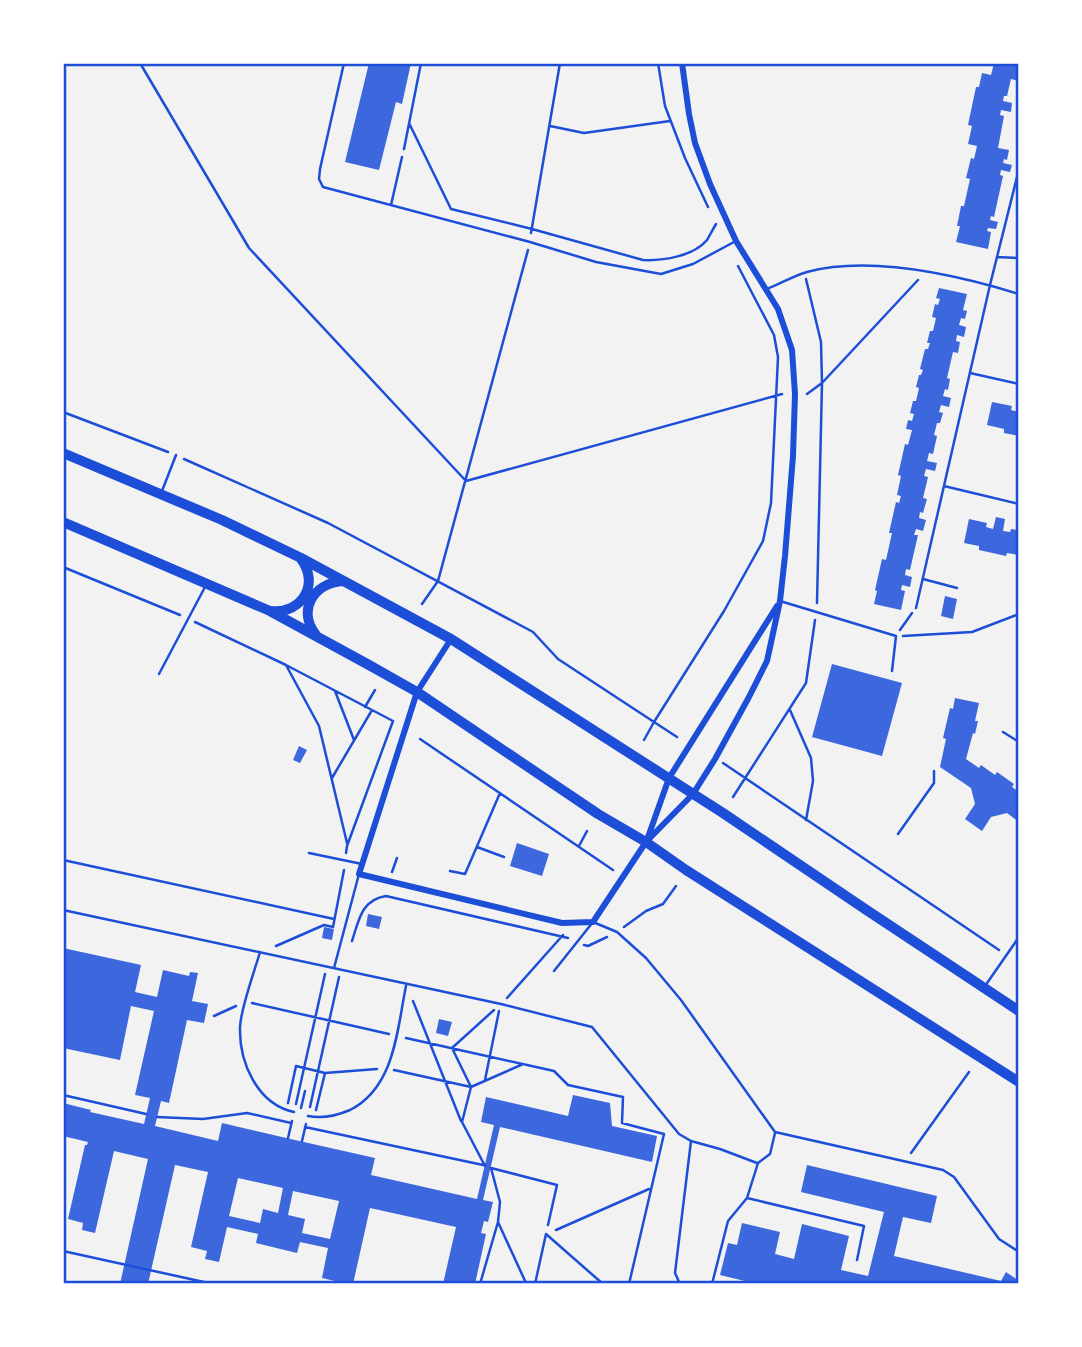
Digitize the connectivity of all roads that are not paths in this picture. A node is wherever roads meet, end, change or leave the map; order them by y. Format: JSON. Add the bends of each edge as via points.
{"nodes":[{"id":1,"x":344,"y":63,"type":"edge"},
{"id":2,"x":682,"y":63,"type":"edge"},
{"id":3,"x":402,"y":157,"type":"road end"},
{"id":4,"x":1019,"y":169,"type":"edge"},
{"id":5,"x":391,"y":205,"type":"junction"},
{"id":6,"x":737,"y":241,"type":"junction"},
{"id":7,"x":997,"y":257,"type":"junction"},
{"id":8,"x":1019,"y":258,"type":"edge"},
{"id":9,"x":990,"y":285,"type":"junction"},
{"id":10,"x":766,"y":290,"type":"junction"},
{"id":11,"x":1019,"y":294,"type":"edge"},
{"id":12,"x":970,"y":373,"type":"junction"},
{"id":13,"x":1019,"y":384,"type":"edge"},
{"id":14,"x":63,"y":453,"type":"edge"},
{"id":15,"x":176,"y":455,"type":"road end"},
{"id":16,"x":944,"y":486,"type":"junction"},
{"id":17,"x":161,"y":494,"type":"junction"},
{"id":18,"x":1019,"y":503,"type":"edge"},
{"id":19,"x":63,"y":522,"type":"edge"},
{"id":20,"x":301,"y":558,"type":"junction"},
{"id":21,"x":922,"y":579,"type":"junction"},
{"id":22,"x":342,"y":580,"type":"junction"},
{"id":23,"x":207,"y":583,"type":"junction"},
{"id":24,"x":957,"y":588,"type":"dead end"},
{"id":25,"x":780,"y":601,"type":"junction"},
{"id":26,"x":916,"y":608,"type":"road end"},
{"id":27,"x":270,"y":611,"type":"junction"},
{"id":28,"x":316,"y":636,"type":"junction"},
{"id":29,"x":451,"y":639,"type":"junction"},
{"id":30,"x":892,"y":671,"type":"dead end"},
{"id":31,"x":159,"y":674,"type":"dead end"},
{"id":32,"x":417,"y":692,"type":"junction"},
{"id":33,"x":1003,"y":732,"type":"dead end"},
{"id":34,"x":1019,"y":742,"type":"edge"},
{"id":35,"x":669,"y":778,"type":"junction"},
{"id":36,"x":694,"y":794,"type":"junction"},
{"id":37,"x":646,"y":842,"type":"junction"},
{"id":38,"x":309,"y":853,"type":"dead end"},
{"id":39,"x":362,"y":864,"type":"junction"},
{"id":40,"x":359,"y":874,"type":"junction"},
{"id":41,"x":63,"y":910,"type":"edge"},
{"id":42,"x":593,"y":922,"type":"junction"},
{"id":43,"x":1018,"y":940,"type":"edge"},
{"id":44,"x":260,"y":953,"type":"junction"},
{"id":45,"x":334,"y":968,"type":"junction"},
{"id":46,"x":554,"y":971,"type":"dead end"},
{"id":47,"x":407,"y":984,"type":"junction"},
{"id":48,"x":984,"y":988,"type":"junction"},
{"id":49,"x":1019,"y":1011,"type":"edge"},
{"id":50,"x":1019,"y":1082,"type":"edge"},
{"id":51,"x":294,"y":1112,"type":"dead end"},
{"id":52,"x":308,"y":1116,"type":"dead end"},
{"id":53,"x":775,"y":1132,"type":"junction"},
{"id":54,"x":691,"y":1141,"type":"junction"},
{"id":55,"x":758,"y":1163,"type":"junction"},
{"id":56,"x":747,"y":1198,"type":"junction"},
{"id":57,"x":63,"y":1251,"type":"edge"},
{"id":58,"x":1019,"y":1252,"type":"edge"},
{"id":59,"x":857,"y":1260,"type":"dead end"},
{"id":60,"x":213,"y":1284,"type":"edge"},
{"id":61,"x":535,"y":1284,"type":"edge"},
{"id":62,"x":603,"y":1284,"type":"edge"},
{"id":63,"x":680,"y":1284,"type":"edge"},
{"id":64,"x":712,"y":1284,"type":"edge"}],
"edges":[{"from":1,"to":5,"type":"lane","via":[[318,179],[323,187]]},
{"from":2,"to":6,"type":"street","via":[[695,143]]},
{"from":3,"to":5,"type":"lane"},
{"from":4,"to":7,"type":"lane"},
{"from":5,"to":6,"type":"lane","via":[[596,262],[661,274]]},
{"from":6,"to":10,"type":"street"},
{"from":7,"to":8,"type":"lane"},
{"from":7,"to":9,"type":"lane"},
{"from":9,"to":10,"type":"lane","via":[[871,265],[805,272]]},
{"from":9,"to":11,"type":"lane"},
{"from":9,"to":12,"type":"lane"},
{"from":10,"to":25,"type":"street","via":[[787,332],[794,368],[793,456]]},
{"from":12,"to":13,"type":"lane"},
{"from":12,"to":16,"type":"lane"},
{"from":14,"to":17,"type":"main road"},
{"from":15,"to":17,"type":"lane"},
{"from":16,"to":18,"type":"lane"},
{"from":16,"to":21,"type":"lane"},
{"from":17,"to":20,"type":"main road"},
{"from":19,"to":23,"type":"main road"},
{"from":20,"to":22,"type":"main road"},
{"from":20,"to":27,"type":"main road","via":[[309,577],[303,598],[285,611]]},
{"from":21,"to":24,"type":"lane"},
{"from":21,"to":26,"type":"lane"},
{"from":22,"to":28,"type":"main road","via":[[326,584],[310,602],[309,624]]},
{"from":22,"to":29,"type":"main road"},
{"from":23,"to":27,"type":"main road"},
{"from":23,"to":31,"type":"lane"},
{"from":25,"to":30,"type":"lane","via":[[896,636]]},
{"from":25,"to":35,"type":"street"},
{"from":25,"to":36,"type":"street","via":[[767,662]]},
{"from":27,"to":28,"type":"main road"},
{"from":28,"to":32,"type":"main road"},
{"from":29,"to":32,"type":"street"},
{"from":29,"to":35,"type":"main road"},
{"from":32,"to":37,"type":"main road"},
{"from":32,"to":39,"type":"street"},
{"from":33,"to":34,"type":"lane"},
{"from":35,"to":36,"type":"main road"},
{"from":35,"to":37,"type":"street"},
{"from":36,"to":37,"type":"street"},
{"from":36,"to":48,"type":"main road"},
{"from":37,"to":42,"type":"street"},
{"from":37,"to":50,"type":"main road"},
{"from":38,"to":39,"type":"lane"},
{"from":39,"to":40,"type":"street"},
{"from":40,"to":42,"type":"street","via":[[562,923]]},
{"from":40,"to":45,"type":"lane"},
{"from":41,"to":44,"type":"lane"},
{"from":42,"to":46,"type":"lane"},
{"from":42,"to":53,"type":"lane","via":[[617,932],[646,958]]},
{"from":43,"to":48,"type":"lane"},
{"from":44,"to":45,"type":"lane"},
{"from":44,"to":51,"type":"lane","via":[[240,1025],[242,1052],[252,1079],[267,1100]]},
{"from":45,"to":47,"type":"lane"},
{"from":47,"to":52,"type":"lane","via":[[388,1069],[375,1090],[337,1116]]},
{"from":47,"to":54,"type":"lane","via":[[592,1027],[679,1134]]},
{"from":48,"to":49,"type":"main road"},
{"from":53,"to":55,"type":"lane","via":[[770,1154]]},
{"from":53,"to":58,"type":"lane","via":[[943,1170],[954,1177],[999,1239]]},
{"from":54,"to":55,"type":"lane"},
{"from":54,"to":63,"type":"lane","via":[[675,1273]]},
{"from":55,"to":56,"type":"lane"},
{"from":56,"to":59,"type":"lane","via":[[864,1226]]},
{"from":56,"to":64,"type":"lane","via":[[728,1221]]},
{"from":57,"to":60,"type":"lane"},
{"from":61,"to":62,"type":"lane","via":[[546,1234]]}]}
